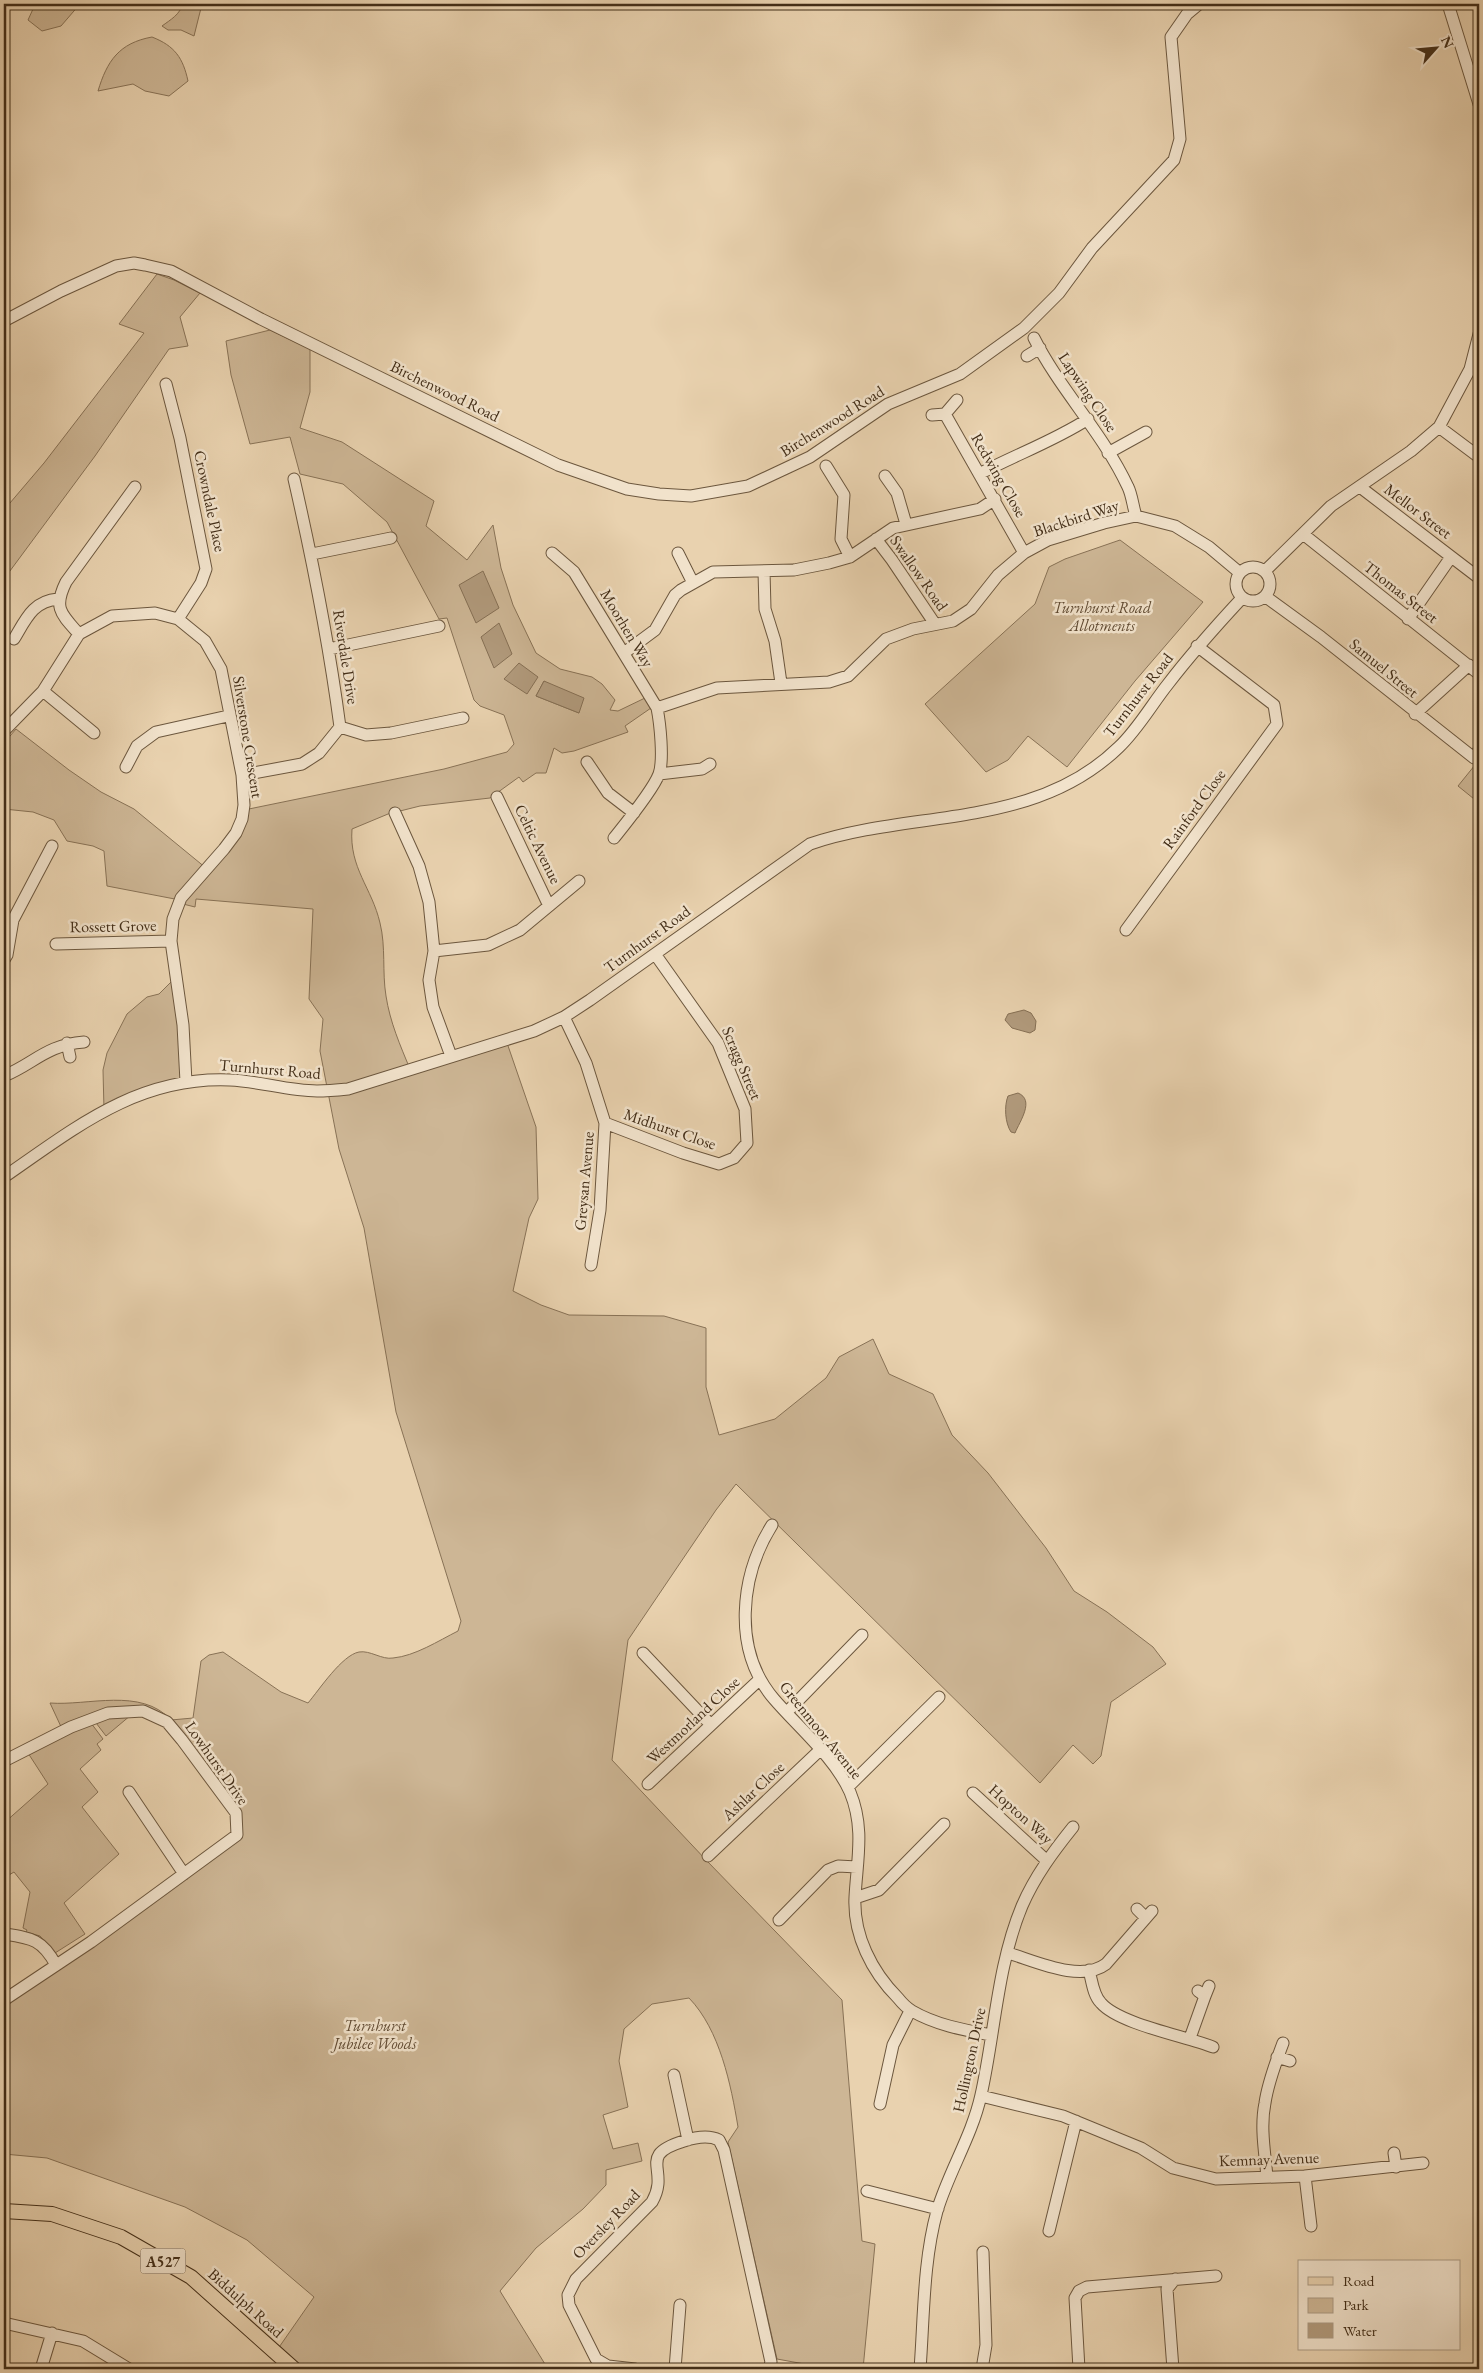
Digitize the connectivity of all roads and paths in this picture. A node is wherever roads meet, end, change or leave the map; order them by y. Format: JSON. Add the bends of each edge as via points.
{"nodes":[{"id":1,"x":1199,"y":4,"type":"edge"},
{"id":2,"x":1448,"y":4,"type":"edge"},
{"id":3,"x":1479,"y":104,"type":"edge"},
{"id":4,"x":4,"y":322,"type":"edge"},
{"id":5,"x":1479,"y":334,"type":"edge"},
{"id":6,"x":1027,"y":356,"type":"dead end"},
{"id":7,"x":166,"y":384,"type":"dead end"},
{"id":8,"x":957,"y":400,"type":"dead end"},
{"id":9,"x":945,"y":414,"type":"junction"},
{"id":10,"x":932,"y":415,"type":"dead end"},
{"id":11,"x":1088,"y":419,"type":"junction"},
{"id":12,"x":1439,"y":427,"type":"junction"},
{"id":13,"x":1146,"y":432,"type":"dead end"},
{"id":14,"x":1108,"y":453,"type":"junction"},
{"id":15,"x":1479,"y":457,"type":"edge"},
{"id":16,"x":826,"y":466,"type":"dead end"},
{"id":17,"x":980,"y":473,"type":"junction"},
{"id":18,"x":885,"y":476,"type":"dead end"},
{"id":19,"x":294,"y":479,"type":"dead end"},
{"id":20,"x":135,"y":486,"type":"dead end"},
{"id":21,"x":1360,"y":487,"type":"junction"},
{"id":22,"x":995,"y":499,"type":"junction"},
{"id":23,"x":1136,"y":516,"type":"junction"},
{"id":24,"x":906,"y":524,"type":"junction"},
{"id":25,"x":1303,"y":534,"type":"junction"},
{"id":26,"x":391,"y":538,"type":"dead end"},
{"id":27,"x":876,"y":539,"type":"junction"},
{"id":28,"x":677,"y":550,"type":"dead end"},
{"id":29,"x":552,"y":553,"type":"dead end"},
{"id":30,"x":1024,"y":553,"type":"junction"},
{"id":31,"x":312,"y":554,"type":"junction"},
{"id":32,"x":576,"y":557,"type":"dead end"},
{"id":33,"x":850,"y":557,"type":"junction"},
{"id":34,"x":1451,"y":557,"type":"junction"},
{"id":35,"x":568,"y":566,"type":"junction"},
{"id":36,"x":764,"y":571,"type":"junction"},
{"id":37,"x":1264,"y":571,"type":"junction"},
{"id":38,"x":1240,"y":573,"type":"junction"},
{"id":39,"x":1479,"y":578,"type":"edge"},
{"id":40,"x":693,"y":583,"type":"junction"},
{"id":41,"x":1266,"y":597,"type":"junction"},
{"id":42,"x":58,"y":598,"type":"junction"},
{"id":43,"x":1242,"y":598,"type":"junction"},
{"id":44,"x":178,"y":619,"type":"junction"},
{"id":45,"x":1408,"y":619,"type":"junction"},
{"id":46,"x":935,"y":624,"type":"junction"},
{"id":47,"x":439,"y":626,"type":"dead end"},
{"id":48,"x":79,"y":634,"type":"junction"},
{"id":49,"x":14,"y":639,"type":"dead end"},
{"id":50,"x":1197,"y":646,"type":"junction"},
{"id":51,"x":329,"y":649,"type":"junction"},
{"id":52,"x":624,"y":653,"type":"junction"},
{"id":53,"x":1469,"y":665,"type":"junction"},
{"id":54,"x":1479,"y":674,"type":"edge"},
{"id":55,"x":781,"y":683,"type":"junction"},
{"id":56,"x":43,"y":691,"type":"junction"},
{"id":57,"x":657,"y":708,"type":"junction"},
{"id":58,"x":1415,"y":714,"type":"junction"},
{"id":59,"x":228,"y":716,"type":"junction"},
{"id":60,"x":463,"y":718,"type":"dead end"},
{"id":61,"x":340,"y":728,"type":"junction"},
{"id":62,"x":4,"y":731,"type":"edge"},
{"id":63,"x":94,"y":733,"type":"dead end"},
{"id":64,"x":1479,"y":750,"type":"edge"},
{"id":65,"x":587,"y":762,"type":"dead end"},
{"id":66,"x":126,"y":767,"type":"dead end"},
{"id":67,"x":706,"y":771,"type":"dead end"},
{"id":68,"x":659,"y":774,"type":"junction"},
{"id":69,"x":242,"y":775,"type":"junction"},
{"id":70,"x":497,"y":797,"type":"dead end"},
{"id":71,"x":395,"y":813,"type":"dead end"},
{"id":72,"x":634,"y":813,"type":"junction"},
{"id":73,"x":614,"y":838,"type":"dead end"},
{"id":74,"x":52,"y":846,"type":"dead end"},
{"id":75,"x":579,"y":881,"type":"dead end"},
{"id":76,"x":550,"y":906,"type":"junction"},
{"id":77,"x":1126,"y":930,"type":"dead end"},
{"id":78,"x":171,"y":941,"type":"junction"},
{"id":79,"x":56,"y":944,"type":"dead end"},
{"id":80,"x":434,"y":951,"type":"junction"},
{"id":81,"x":655,"y":954,"type":"junction"},
{"id":82,"x":4,"y":960,"type":"edge"},
{"id":83,"x":564,"y":1017,"type":"junction"},
{"id":84,"x":84,"y":1042,"type":"dead end"},
{"id":85,"x":67,"y":1043,"type":"junction"},
{"id":86,"x":70,"y":1056,"type":"dead end"},
{"id":87,"x":451,"y":1056,"type":"junction"},
{"id":88,"x":4,"y":1076,"type":"edge"},
{"id":89,"x":186,"y":1082,"type":"junction"},
{"id":90,"x":605,"y":1123,"type":"junction"},
{"id":91,"x":747,"y":1143,"type":"joint"},
{"id":92,"x":4,"y":1177,"type":"edge"},
{"id":93,"x":591,"y":1265,"type":"dead end"},
{"id":94,"x":772,"y":1525,"type":"dead end"},
{"id":95,"x":854,"y":1638,"type":"dead end"},
{"id":96,"x":644,"y":1653,"type":"dead end"},
{"id":97,"x":760,"y":1679,"type":"junction"},
{"id":98,"x":939,"y":1697,"type":"dead end"},
{"id":99,"x":787,"y":1712,"type":"junction"},
{"id":100,"x":711,"y":1725,"type":"junction"},
{"id":101,"x":820,"y":1750,"type":"junction"},
{"id":102,"x":4,"y":1761,"type":"edge"},
{"id":103,"x":648,"y":1784,"type":"dead end"},
{"id":104,"x":848,"y":1787,"type":"junction"},
{"id":105,"x":129,"y":1792,"type":"dead end"},
{"id":106,"x":973,"y":1793,"type":"dead end"},
{"id":107,"x":944,"y":1824,"type":"dead end"},
{"id":108,"x":1073,"y":1827,"type":"dead end"},
{"id":109,"x":708,"y":1856,"type":"dead end"},
{"id":110,"x":1046,"y":1860,"type":"junction"},
{"id":111,"x":857,"y":1866,"type":"junction"},
{"id":112,"x":184,"y":1874,"type":"junction"},
{"id":113,"x":855,"y":1898,"type":"junction"},
{"id":114,"x":1136,"y":1909,"type":"dead end"},
{"id":115,"x":779,"y":1920,"type":"dead end"},
{"id":116,"x":4,"y":1934,"type":"edge"},
{"id":117,"x":1008,"y":1953,"type":"junction"},
{"id":118,"x":56,"y":1965,"type":"junction"},
{"id":119,"x":1089,"y":1970,"type":"junction"},
{"id":120,"x":1204,"y":1991,"type":"dead end"},
{"id":121,"x":4,"y":2000,"type":"edge"},
{"id":122,"x":910,"y":2011,"type":"junction"},
{"id":123,"x":991,"y":2035,"type":"junction"},
{"id":124,"x":1190,"y":2038,"type":"junction"},
{"id":125,"x":1283,"y":2043,"type":"dead end"},
{"id":126,"x":1213,"y":2047,"type":"dead end"},
{"id":127,"x":1278,"y":2057,"type":"junction"},
{"id":128,"x":1290,"y":2061,"type":"dead end"},
{"id":129,"x":674,"y":2075,"type":"dead end"},
{"id":130,"x":981,"y":2096,"type":"junction"},
{"id":131,"x":880,"y":2104,"type":"dead end"},
{"id":132,"x":1076,"y":2121,"type":"junction"},
{"id":133,"x":688,"y":2140,"type":"junction"},
{"id":134,"x":1394,"y":2153,"type":"dead end"},
{"id":135,"x":1423,"y":2163,"type":"dead end"},
{"id":136,"x":1396,"y":2167,"type":"junction"},
{"id":137,"x":1305,"y":2176,"type":"junction"},
{"id":138,"x":1267,"y":2177,"type":"junction"},
{"id":139,"x":867,"y":2191,"type":"dead end"},
{"id":140,"x":938,"y":2210,"type":"junction"},
{"id":141,"x":4,"y":2211,"type":"edge"},
{"id":142,"x":1039,"y":2218,"type":"dead end"},
{"id":143,"x":1311,"y":2226,"type":"dead end"},
{"id":144,"x":983,"y":2252,"type":"dead end"},
{"id":145,"x":1216,"y":2276,"type":"dead end"},
{"id":146,"x":1175,"y":2279,"type":"junction"},
{"id":147,"x":680,"y":2306,"type":"dead end"},
{"id":148,"x":4,"y":2323,"type":"edge"},
{"id":149,"x":52,"y":2334,"type":"junction"},
{"id":150,"x":41,"y":2369,"type":"edge"},
{"id":151,"x":129,"y":2369,"type":"edge"},
{"id":152,"x":294,"y":2369,"type":"edge"},
{"id":153,"x":634,"y":2369,"type":"edge"},
{"id":154,"x":675,"y":2369,"type":"edge"},
{"id":155,"x":769,"y":2369,"type":"edge"},
{"id":156,"x":920,"y":2369,"type":"edge"},
{"id":157,"x":982,"y":2369,"type":"edge"},
{"id":158,"x":1079,"y":2369,"type":"edge"},
{"id":159,"x":1173,"y":2369,"type":"edge"}],
"edges":[{"from":1,"to":4,"type":"street","name":"Birchenwood Road","via":[[1186,14],[1171,37],[1180,138],[1174,160],[1092,248],[1059,293],[1024,328],[960,374],[888,404],[810,457],[748,486],[691,496],[659,494],[627,489],[558,465],[171,272],[134,263],[116,266]]},
{"from":2,"to":3,"type":"street"},
{"from":5,"to":12,"type":"street","via":[[1470,369]]},
{"from":6,"to":11,"type":"street","name":"Lapwing Close","via":[[1037,343]]},
{"from":7,"to":44,"type":"street","name":"Crowndale Place","via":[[206,570]]},
{"from":8,"to":9,"type":"street"},
{"from":9,"to":10,"type":"street"},
{"from":9,"to":17,"type":"street","name":"Redwing Close"},
{"from":11,"to":14,"type":"street","name":"Lapwing Close"},
{"from":11,"to":17,"type":"street","via":[[1051,442]]},
{"from":12,"to":15,"type":"street"},
{"from":12,"to":21,"type":"street"},
{"from":13,"to":14,"type":"street","name":"Lapwing Close"},
{"from":14,"to":23,"type":"street","name":"Lapwing Close","via":[[1128,488]]},
{"from":16,"to":33,"type":"street","via":[[844,494],[841,539]]},
{"from":17,"to":22,"type":"street","name":"Redwing Close"},
{"from":18,"to":24,"type":"street","via":[[897,493]]},
{"from":19,"to":31,"type":"street","name":"Riverdale Drive"},
{"from":20,"to":42,"type":"street"},
{"from":21,"to":25,"type":"street","via":[[1331,506]]},
{"from":21,"to":34,"type":"street","name":"Mellor Street"},
{"from":22,"to":24,"type":"street","via":[[972,511]]},
{"from":22,"to":30,"type":"street","name":"Redwing Close"},
{"from":23,"to":30,"type":"street","name":"Blackbird Way","via":[[1048,540]]},
{"from":23,"to":38,"type":"street","name":"Blackbird Way","via":[[1175,526],[1209,547]]},
{"from":24,"to":27,"type":"street"},
{"from":25,"to":37,"type":"street"},
{"from":25,"to":45,"type":"street","name":"Thomas Street"},
{"from":26,"to":31,"type":"street"},
{"from":27,"to":33,"type":"street"},
{"from":27,"to":46,"type":"street","name":"Swallow Road"},
{"from":28,"to":40,"type":"street"},
{"from":29,"to":35,"type":"street","name":"Moorhen Way"},
{"from":30,"to":46,"type":"street","name":"Blackbird Way","via":[[998,575],[971,609],[953,621]]},
{"from":31,"to":51,"type":"street","name":"Riverdale Drive"},
{"from":32,"to":35,"type":"street"},
{"from":33,"to":36,"type":"street","via":[[794,570]]},
{"from":34,"to":39,"type":"street","name":"Mellor Street"},
{"from":34,"to":45,"type":"street"},
{"from":35,"to":52,"type":"street","name":"Moorhen Way"},
{"from":36,"to":40,"type":"street","via":[[713,572]]},
{"from":36,"to":55,"type":"street","via":[[765,609],[776,641]]},
{"from":37,"to":38,"type":"street","via":[[1253,566]]},
{"from":37,"to":41,"type":"street","via":[[1270,581]]},
{"from":38,"to":43,"type":"street","via":[[1236,588]]},
{"from":40,"to":52,"type":"street","via":[[675,595],[655,630]]},
{"from":41,"to":43,"type":"street","via":[[1252,602]]},
{"from":41,"to":58,"type":"street","name":"Samuel Street","via":[[1321,637]]},
{"from":42,"to":48,"type":"street","via":[[61,613]]},
{"from":42,"to":49,"type":"street","via":[[47,600],[31,610]]},
{"from":43,"to":50,"type":"street","name":"Turnhurst Road"},
{"from":44,"to":48,"type":"street","name":"Silverstone Crescent","via":[[155,613],[123,614],[96,623]]},
{"from":44,"to":59,"type":"street","name":"Silverstone Crescent","via":[[205,641],[214,654],[221,669]]},
{"from":45,"to":53,"type":"street","name":"Thomas Street"},
{"from":46,"to":55,"type":"street","name":"Blackbird Way","via":[[886,639],[848,676],[829,682]]},
{"from":47,"to":51,"type":"street"},
{"from":48,"to":56,"type":"street","name":"Silverstone Crescent"},
{"from":50,"to":77,"type":"street","name":"Rainford Close","via":[[1274,704],[1277,724]]},
{"from":50,"to":81,"type":"street","name":"Turnhurst Road","via":[[1120,747],[1076,780],[1028,801],[981,812],[839,834],[810,844]]},
{"from":51,"to":61,"type":"street","name":"Riverdale Drive"},
{"from":52,"to":57,"type":"street","name":"Moorhen Way"},
{"from":53,"to":54,"type":"street","name":"Thomas Street"},
{"from":53,"to":58,"type":"street"},
{"from":55,"to":57,"type":"street","name":"Blackbird Way","via":[[717,688]]},
{"from":56,"to":62,"type":"street","name":"Silverstone Crescent"},
{"from":56,"to":63,"type":"street"},
{"from":57,"to":68,"type":"street","via":[[660,724]]},
{"from":58,"to":64,"type":"street","name":"Samuel Street","via":[[1474,758]]},
{"from":59,"to":66,"type":"street","via":[[156,732],[137,746]]},
{"from":59,"to":69,"type":"street","name":"Silverstone Crescent"},
{"from":60,"to":61,"type":"street","via":[[366,735]]},
{"from":61,"to":69,"type":"street","name":"Riverdale Drive","via":[[320,753],[302,764]]},
{"from":65,"to":72,"type":"street","via":[[608,793]]},
{"from":67,"to":68,"type":"street"},
{"from":68,"to":72,"type":"street"},
{"from":69,"to":78,"type":"street","name":"Silverstone Crescent","via":[[244,805],[240,826],[181,898],[173,919]]},
{"from":70,"to":76,"type":"street","name":"Celtic Avenue"},
{"from":71,"to":80,"type":"street","via":[[419,866],[429,902]]},
{"from":72,"to":73,"type":"street"},
{"from":74,"to":82,"type":"street","via":[[13,920]]},
{"from":75,"to":76,"type":"street"},
{"from":76,"to":80,"type":"street","via":[[520,930],[488,945]]},
{"from":78,"to":79,"type":"street","name":"Rossett Grove"},
{"from":78,"to":89,"type":"street","name":"Silverstone Crescent","via":[[183,1024]]},
{"from":80,"to":87,"type":"street","via":[[429,980],[433,1007]]},
{"from":81,"to":83,"type":"street","name":"Turnhurst Road"},
{"from":81,"to":91,"type":"street","name":"Scragg Street","via":[[718,1043],[745,1109]]},
{"from":83,"to":87,"type":"street","name":"Turnhurst Road","via":[[534,1031]]},
{"from":83,"to":90,"type":"street","name":"Greysan Avenue","via":[[586,1063]]},
{"from":84,"to":85,"type":"street"},
{"from":85,"to":86,"type":"street"},
{"from":85,"to":88,"type":"street","via":[[51,1048]]},
{"from":87,"to":89,"type":"street","name":"Turnhurst Road","via":[[348,1089],[317,1091],[230,1080]]},
{"from":89,"to":92,"type":"street","name":"Turnhurst Road","via":[[138,1096],[99,1113]]},
{"from":90,"to":91,"type":"street","name":"Midhurst Close","via":[[719,1164],[742,1152]]},
{"from":90,"to":93,"type":"street","name":"Greysan Avenue","via":[[600,1210]]},
{"from":94,"to":97,"type":"street","name":"Greenmoor Avenue","via":[[754,1560],[745,1608],[750,1653]]},
{"from":95,"to":99,"type":"street"},
{"from":96,"to":100,"type":"street","via":[[658,1661]]},
{"from":97,"to":99,"type":"street","name":"Greenmoor Avenue"},
{"from":97,"to":100,"type":"street","name":"Westmorland Close"},
{"from":98,"to":104,"type":"street"},
{"from":99,"to":101,"type":"street","name":"Greenmoor Avenue"},
{"from":100,"to":103,"type":"street","name":"Westmorland Close"},
{"from":101,"to":104,"type":"street","name":"Greenmoor Avenue"},
{"from":101,"to":109,"type":"street","name":"Ashlar Close"},
{"from":102,"to":112,"type":"street","name":"Lowhurst Drive","via":[[71,1727],[108,1713],[142,1711],[161,1718],[182,1740],[236,1813],[237,1835]]},
{"from":104,"to":111,"type":"street","name":"Greenmoor Avenue","via":[[859,1820]]},
{"from":105,"to":112,"type":"street"},
{"from":106,"to":110,"type":"street","name":"Hopton Way"},
{"from":107,"to":113,"type":"street","via":[[935,1840],[879,1890]]},
{"from":108,"to":110,"type":"street","name":"Hollington Drive"},
{"from":110,"to":117,"type":"street","name":"Hollington Drive","via":[[1022,1907]]},
{"from":111,"to":113,"type":"street","name":"Greenmoor Avenue"},
{"from":111,"to":115,"type":"street","via":[[838,1866],[828,1870],[796,1910]]},
{"from":112,"to":118,"type":"street","name":"Lowhurst Drive"},
{"from":113,"to":122,"type":"street","name":"Greenmoor Avenue","via":[[857,1925],[866,1953],[884,1984]]},
{"from":114,"to":119,"type":"street","via":[[1149,1914],[1106,1964],[1098,1970]]},
{"from":116,"to":118,"type":"street","via":[[36,1940]]},
{"from":117,"to":119,"type":"street","via":[[1070,1970]]},
{"from":117,"to":123,"type":"street","name":"Hollington Drive"},
{"from":118,"to":121,"type":"street","name":"Lowhurst Drive"},
{"from":119,"to":124,"type":"street","via":[[1100,2003],[1112,2012]]},
{"from":120,"to":124,"type":"street"},
{"from":122,"to":123,"type":"street","name":"Greenmoor Avenue","via":[[935,2022]]},
{"from":122,"to":131,"type":"street","via":[[893,2045]]},
{"from":123,"to":130,"type":"street","name":"Hollington Drive"},
{"from":124,"to":126,"type":"street"},
{"from":125,"to":127,"type":"street"},
{"from":127,"to":128,"type":"street"},
{"from":127,"to":138,"type":"street","via":[[1264,2104]]},
{"from":129,"to":133,"type":"street"},
{"from":130,"to":132,"type":"street","name":"Kemnay Avenue"},
{"from":130,"to":140,"type":"street","name":"Hollington Drive","via":[[968,2140]]},
{"from":132,"to":138,"type":"street","name":"Kemnay Avenue","via":[[1141,2148],[1173,2168],[1216,2179]]},
{"from":132,"to":142,"type":"street","via":[[1050,2225]]},
{"from":133,"to":153,"type":"street","name":"Oversley Road","via":[[660,2152],[657,2164],[659,2183],[652,2202],[576,2279],[568,2295],[568,2305],[596,2359],[608,2366]]},
{"from":133,"to":155,"type":"street","name":"Oversley Road","via":[[713,2137],[722,2143],[771,2362]]},
{"from":134,"to":136,"type":"street"},
{"from":135,"to":136,"type":"street","name":"Kemnay Avenue"},
{"from":136,"to":137,"type":"street","name":"Kemnay Avenue"},
{"from":137,"to":138,"type":"street","name":"Kemnay Avenue"},
{"from":137,"to":143,"type":"street"},
{"from":139,"to":140,"type":"street"},
{"from":140,"to":156,"type":"street","name":"Hollington Drive","via":[[928,2256]]},
{"from":141,"to":152,"type":"main road","name":"Biddulph Road","number":"A527","via":[[52,2214],[121,2237],[191,2277]]},
{"from":144,"to":157,"type":"street","via":[[986,2345]]},
{"from":145,"to":146,"type":"street"},
{"from":146,"to":158,"type":"street","via":[[1087,2287],[1079,2291],[1075,2298]]},
{"from":146,"to":159,"type":"street","via":[[1167,2289]]},
{"from":147,"to":154,"type":"street"},
{"from":148,"to":149,"type":"street"},
{"from":149,"to":150,"type":"street"},
{"from":149,"to":151,"type":"street","via":[[83,2342]]}]}
